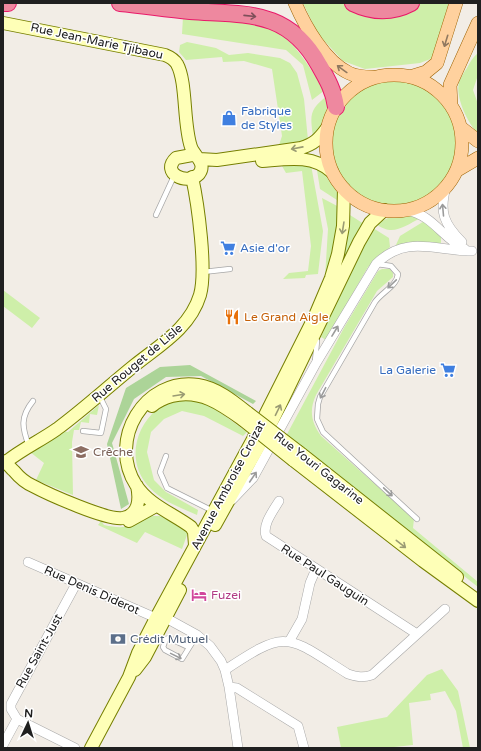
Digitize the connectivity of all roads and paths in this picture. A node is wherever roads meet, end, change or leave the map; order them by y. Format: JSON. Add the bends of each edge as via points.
{"nodes":[{"id":1,"x":8,"y":3,"type":"edge"},
{"id":2,"x":120,"y":3,"type":"edge"},
{"id":3,"x":231,"y":3,"type":"edge"},
{"id":4,"x":295,"y":3,"type":"edge"},
{"id":5,"x":353,"y":3,"type":"edge"},
{"id":6,"x":411,"y":3,"type":"edge"},
{"id":7,"x":456,"y":3,"type":"edge"},
{"id":8,"x":3,"y":4,"type":"edge"},
{"id":9,"x":142,"y":5,"type":"junction"},
{"id":10,"x":3,"y":23,"type":"edge"},
{"id":11,"x":478,"y":23,"type":"edge"},
{"id":12,"x":379,"y":76,"type":"junction"},
{"id":13,"x":410,"y":77,"type":"junction"},
{"id":14,"x":451,"y":105,"type":"junction"},
{"id":15,"x":336,"y":107,"type":"junction"},
{"id":16,"x":186,"y":122,"type":"junction"},
{"id":17,"x":460,"y":127,"type":"junction"},
{"id":18,"x":327,"y":128,"type":"junction"},
{"id":19,"x":478,"y":141,"type":"edge"},
{"id":20,"x":181,"y":156,"type":"junction"},
{"id":21,"x":198,"y":157,"type":"junction"},
{"id":22,"x":478,"y":158,"type":"edge"},
{"id":23,"x":456,"y":171,"type":"junction"},
{"id":24,"x":332,"y":172,"type":"junction"},
{"id":25,"x":196,"y":175,"type":"junction"},
{"id":26,"x":174,"y":176,"type":"junction"},
{"id":27,"x":446,"y":187,"type":"junction"},
{"id":28,"x":344,"y":189,"type":"junction"},
{"id":29,"x":384,"y":210,"type":"junction"},
{"id":30,"x":407,"y":210,"type":"junction"},
{"id":31,"x":156,"y":215,"type":"dead end"},
{"id":32,"x":475,"y":252,"type":"edge"},
{"id":33,"x":376,"y":264,"type":"junction"},
{"id":34,"x":230,"y":269,"type":"dead end"},
{"id":35,"x":203,"y":272,"type":"junction"},
{"id":36,"x":343,"y":278,"type":"junction"},
{"id":37,"x":328,"y":298,"type":"junction"},
{"id":38,"x":315,"y":365,"type":"junction"},
{"id":39,"x":99,"y":395,"type":"junction"},
{"id":40,"x":32,"y":401,"type":"dead end"},
{"id":41,"x":246,"y":416,"type":"junction"},
{"id":42,"x":83,"y":431,"type":"dead end"},
{"id":43,"x":29,"y":446,"type":"junction"},
{"id":44,"x":166,"y":456,"type":"dead end"},
{"id":45,"x":296,"y":456,"type":"junction"},
{"id":46,"x":4,"y":464,"type":"edge"},
{"id":47,"x":149,"y":500,"type":"junction"},
{"id":48,"x":279,"y":501,"type":"dead end"},
{"id":49,"x":226,"y":505,"type":"junction"},
{"id":50,"x":84,"y":508,"type":"junction"},
{"id":51,"x":417,"y":519,"type":"dead end"},
{"id":52,"x":206,"y":526,"type":"junction"},
{"id":53,"x":198,"y":547,"type":"junction"},
{"id":54,"x":28,"y":562,"type":"dead end"},
{"id":55,"x":316,"y":569,"type":"junction"},
{"id":56,"x":76,"y":584,"type":"junction"},
{"id":57,"x":478,"y":594,"type":"edge"},
{"id":58,"x":478,"y":600,"type":"edge"},
{"id":59,"x":445,"y":609,"type":"dead end"},
{"id":60,"x":161,"y":618,"type":"junction"},
{"id":61,"x":417,"y":634,"type":"junction"},
{"id":62,"x":196,"y":635,"type":"junction"},
{"id":63,"x":290,"y":640,"type":"junction"},
{"id":64,"x":146,"y":642,"type":"junction"},
{"id":65,"x":190,"y":645,"type":"junction"},
{"id":66,"x":145,"y":657,"type":"junction"},
{"id":67,"x":225,"y":670,"type":"junction"},
{"id":68,"x":129,"y":677,"type":"junction"},
{"id":69,"x":229,"y":687,"type":"junction"},
{"id":70,"x":17,"y":719,"type":"junction"},
{"id":71,"x":3,"y":745,"type":"edge"},
{"id":72,"x":75,"y":748,"type":"edge"},
{"id":73,"x":91,"y":748,"type":"edge"},
{"id":74,"x":238,"y":748,"type":"edge"},
{"id":75,"x":304,"y":748,"type":"edge"}],
"edges":[{"from":1,"to":8,"type":"highway"},
{"from":2,"to":9,"type":"highway"},
{"from":3,"to":9,"type":"highway","via":[[214,7]]},
{"from":12,"to":4,"type":"main road","one_way":true,"via":[[356,76],[342,69],[316,41]]},
{"from":5,"to":6,"type":"highway","via":[[367,9],[380,10],[403,7]]},
{"from":7,"to":13,"type":"main road","one_way":true,"via":[[437,63],[426,72]]},
{"from":9,"to":15,"type":"highway","one_way":true,"via":[[257,17],[282,24],[297,34],[315,57],[333,89]]},
{"from":10,"to":16,"type":"street","name":"Rue Jean-Marie Tjibaou","via":[[165,55],[173,59],[180,73]]},
{"from":11,"to":14,"type":"main road","via":[[450,85]]},
{"from":12,"to":13,"type":"main road"},
{"from":12,"to":15,"type":"main road","via":[[350,91]]},
{"from":13,"to":14,"type":"main road","via":[[433,87]]},
{"from":14,"to":17,"type":"main road"},
{"from":15,"to":18,"type":"main road"},
{"from":16,"to":20,"type":"street","name":"Rue Jean-Marie Tjibaou","via":[[185,148]]},
{"from":16,"to":21,"type":"street","name":"Rue Jean-Marie Tjibaou","via":[[191,148]]},
{"from":17,"to":19,"type":"main road"},
{"from":17,"to":23,"type":"main road","via":[[461,157]]},
{"from":18,"to":21,"type":"street","one_way":true,"via":[[312,145],[301,148],[216,160]]},
{"from":18,"to":24,"type":"main road","via":[[326,146]]},
{"from":20,"to":21,"type":"street"},
{"from":20,"to":26,"type":"street","via":[[171,164]]},
{"from":21,"to":25,"type":"street","via":[[201,162]]},
{"from":22,"to":23,"type":"main road"},
{"from":23,"to":27,"type":"main road"},
{"from":24,"to":25,"type":"street","via":[[314,160],[293,159],[219,165]]},
{"from":24,"to":28,"type":"main road"},
{"from":25,"to":26,"type":"street","via":[[178,178]]},
{"from":25,"to":35,"type":"street","name":"Rue Rouget de Lisle"},
{"from":26,"to":31,"type":"lane"},
{"from":27,"to":30,"type":"main road","via":[[429,201]]},
{"from":32,"to":27,"type":"street","one_way":true,"via":[[454,235],[443,217]]},
{"from":28,"to":29,"type":"main road","via":[[369,206]]},
{"from":28,"to":37,"type":"street","one_way":true,"via":[[344,226]]},
{"from":29,"to":30,"type":"main road"},
{"from":29,"to":36,"type":"street","via":[[370,223]]},
{"from":30,"to":32,"type":"street","via":[[418,212],[457,245]]},
{"from":32,"to":33,"type":"street","via":[[410,246],[394,250],[383,256]]},
{"from":38,"to":33,"type":"street","one_way":true},
{"from":33,"to":51,"type":"lane","one_way":true,"via":[[391,266],[398,274],[398,278],[375,302],[338,364],[320,397],[317,419],[320,428],[329,438]]},
{"from":34,"to":35,"type":"lane"},
{"from":35,"to":39,"type":"street","name":"Rue Rouget de Lisle","via":[[200,295],[184,324]]},
{"from":36,"to":37,"type":"street"},
{"from":36,"to":38,"type":"lane","via":[[316,345]]},
{"from":49,"to":37,"type":"street","name":"Avenue Ambroise Croizat","one_way":true,"via":[[268,430]]},
{"from":37,"to":52,"type":"street","name":"Avenue Ambroise Croizat"},
{"from":49,"to":38,"type":"street","one_way":true,"via":[[253,478]]},
{"from":39,"to":42,"type":"lane","via":[[106,409],[101,433]]},
{"from":39,"to":43,"type":"street","name":"Rue Rouget de Lisle"},
{"from":40,"to":43,"type":"lane","via":[[25,410],[22,429]]},
{"from":41,"to":45,"type":"street","name":"Rue Youri Gagarine","bridge":true},
{"from":47,"to":41,"type":"street","name":"Rue Youri Gagarine","one_way":true,"via":[[132,461],[132,447],[135,430],[154,404],[178,395],[197,394]]},
{"from":41,"to":47,"type":"street","name":"Rue Youri Gagarine","via":[[222,394],[199,385],[169,388],[150,398],[134,419],[127,437],[127,462],[137,486]]},
{"from":43,"to":46,"type":"street","name":"Rue Rouget de Lisle"},
{"from":44,"to":52,"type":"lane","via":[[160,472],[167,488]]},
{"from":45,"to":57,"type":"street","name":"Rue Youri Gagarine"},
{"from":45,"to":58,"type":"street","name":"Rue Youri Gagarine","one_way":true,"via":[[423,561]]},
{"from":46,"to":50,"type":"street","via":[[33,486]]},
{"from":47,"to":50,"type":"street","via":[[123,518]]},
{"from":47,"to":50,"type":"street","via":[[135,518],[120,523],[107,520]]},
{"from":47,"to":52,"type":"street","name":"Rue Youri Gagarine","via":[[184,522]]},
{"from":48,"to":55,"type":"street","name":"Rue Paul Gauguin","via":[[264,531],[266,536]]},
{"from":49,"to":52,"type":"street","name":"Avenue Ambroise Croizat"},
{"from":52,"to":53,"type":"street"},
{"from":53,"to":60,"type":"street","name":"Avenue Ambroise Croizat"},
{"from":53,"to":60,"type":"street","name":"Avenue Ambroise Croizat","via":[[174,584]]},
{"from":54,"to":56,"type":"street","name":"Rue Denis Diderot"},
{"from":55,"to":61,"type":"street","name":"Rue Paul Gauguin"},
{"from":55,"to":63,"type":"street","via":[[302,618]]},
{"from":56,"to":60,"type":"street","name":"Rue Denis Diderot"},
{"from":56,"to":70,"type":"street","name":"Rue Saint-Just","via":[[11,704]]},
{"from":59,"to":61,"type":"street"},
{"from":60,"to":62,"type":"street","name":"Rue Denis Diderot"},
{"from":60,"to":64,"type":"street","name":"Avenue Ambroise Croizat"},
{"from":60,"to":66,"type":"street","name":"Avenue Ambroise Croizat"},
{"from":61,"to":63,"type":"street","via":[[372,674],[365,677],[348,674]]},
{"from":62,"to":65,"type":"lane"},
{"from":62,"to":67,"type":"street","name":"Rue Denis Diderot","via":[[210,646]]},
{"from":63,"to":67,"type":"street","via":[[265,645]]},
{"from":64,"to":66,"type":"street"},
{"from":64,"to":68,"type":"street","name":"Avenue Ambroise Croizat"},
{"from":65,"to":65,"type":"lane","one_way":true,"via":[[169,638],[163,647],[182,659]]},
{"from":66,"to":68,"type":"street","name":"Avenue Ambroise Croizat"},
{"from":67,"to":69,"type":"street","name":"Rue Denis Diderot"},
{"from":68,"to":73,"type":"street","name":"Avenue Ambroise Croizat"},
{"from":69,"to":74,"type":"street","name":"Rue Denis Diderot"},
{"from":69,"to":75,"type":"street","via":[[237,688],[298,726]]},
{"from":70,"to":71,"type":"street"},
{"from":70,"to":72,"type":"street"}]}
